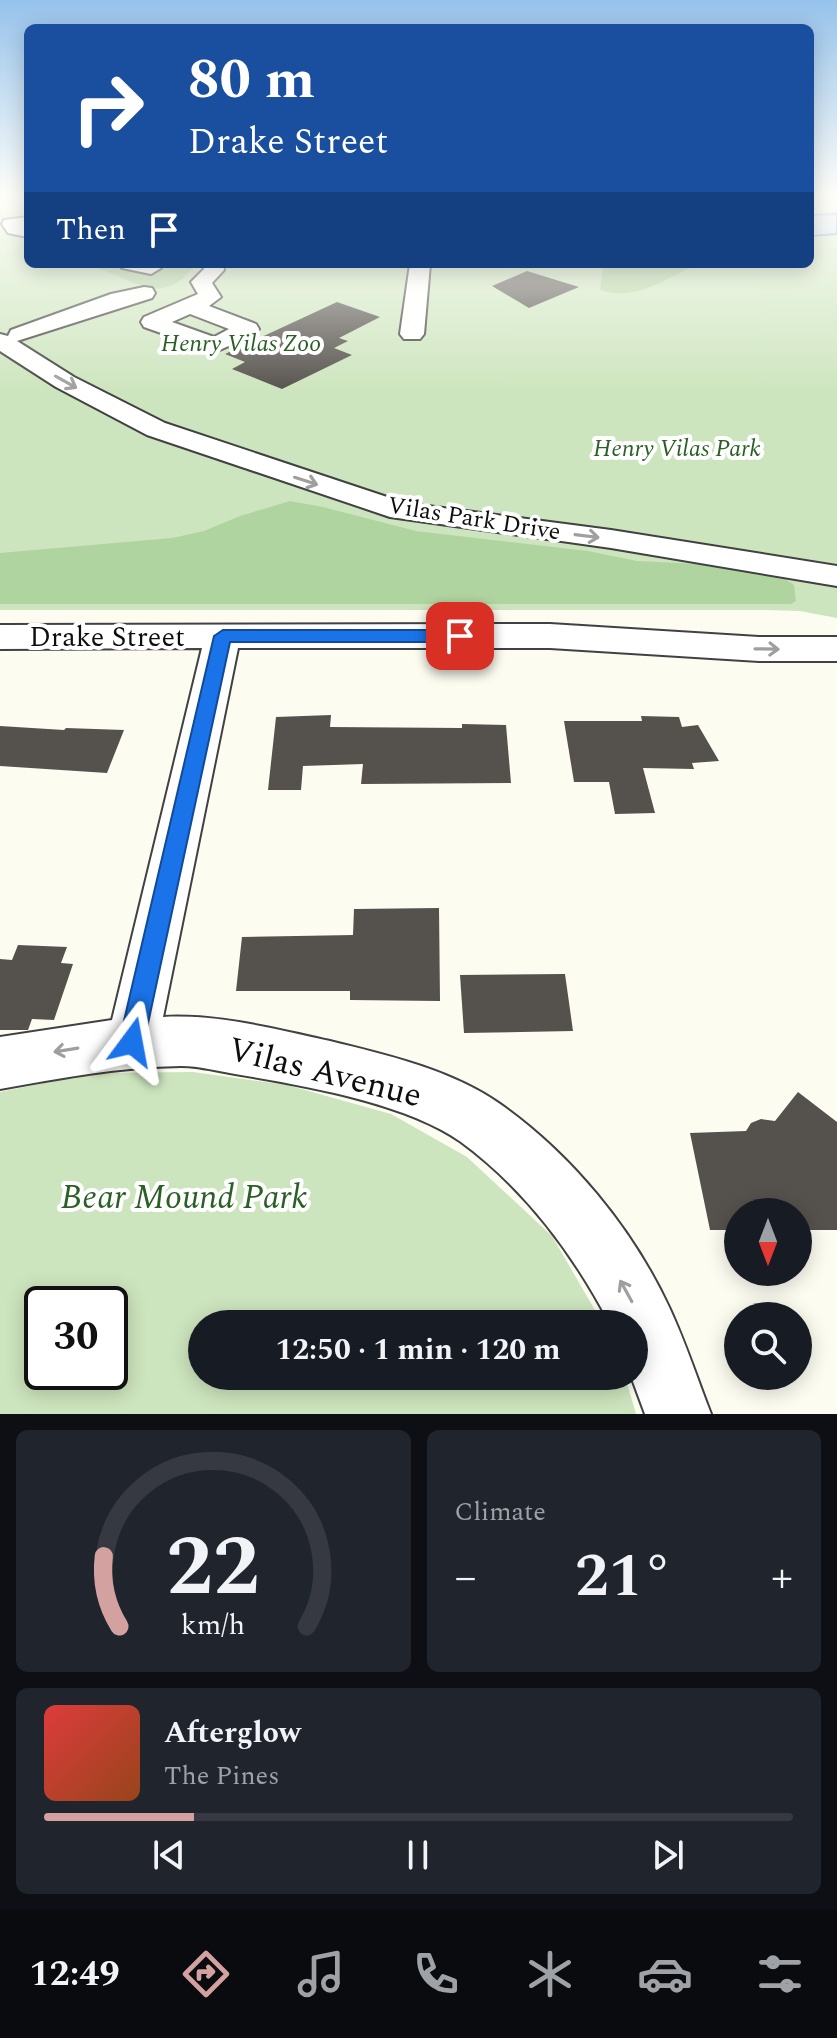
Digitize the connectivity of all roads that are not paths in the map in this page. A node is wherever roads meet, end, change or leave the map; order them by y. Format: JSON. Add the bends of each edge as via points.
{"nodes":[{"id":1,"x":147,"y":268,"type":"edge"},
{"id":2,"x":214,"y":268,"type":"edge"},
{"id":3,"x":420,"y":268,"type":"edge"},
{"id":4,"x":144,"y":293,"type":"junction"},
{"id":5,"x":412,"y":334,"type":"dead end"},
{"id":6,"x":10,"y":338,"type":"edge"},
{"id":7,"x":837,"y":576,"type":"edge"},
{"id":8,"x":837,"y":634,"type":"edge"},
{"id":9,"x":223,"y":636,"type":"junction"},
{"id":10,"x":550,"y":636,"type":"junction"},
{"id":11,"x":0,"y":637,"type":"edge"},
{"id":12,"x":837,"y":649,"type":"edge"},
{"id":13,"x":132,"y":1042,"type":"junction"},
{"id":14,"x":0,"y":1063,"type":"edge"},
{"id":15,"x":678,"y":1414,"type":"edge"}],
"edges":[{"from":1,"to":4,"type":"street","via":[[163,279]]},
{"from":2,"to":4,"type":"street","via":[[201,282],[210,297],[187,307]]},
{"from":3,"to":5,"type":"street"},
{"from":4,"to":6,"type":"street"},
{"from":6,"to":7,"type":"street","name":"Vilas Park Drive","one_way":true,"via":[[65,382],[156,429],[401,511]]},
{"from":8,"to":10,"type":"street","name":"Drake Street","via":[[751,622]]},
{"from":9,"to":10,"type":"street","name":"Drake Street"},
{"from":9,"to":11,"type":"street","name":"Drake Street"},
{"from":9,"to":13,"type":"street"},
{"from":10,"to":12,"type":"street","name":"Drake Street","one_way":true},
{"from":13,"to":14,"type":"street","name":"Vilas Avenue","one_way":true},
{"from":15,"to":13,"type":"street","name":"Vilas Avenue","one_way":true,"via":[[646,1328],[608,1258],[547,1183],[479,1122],[426,1095],[288,1057],[184,1041]]}]}
